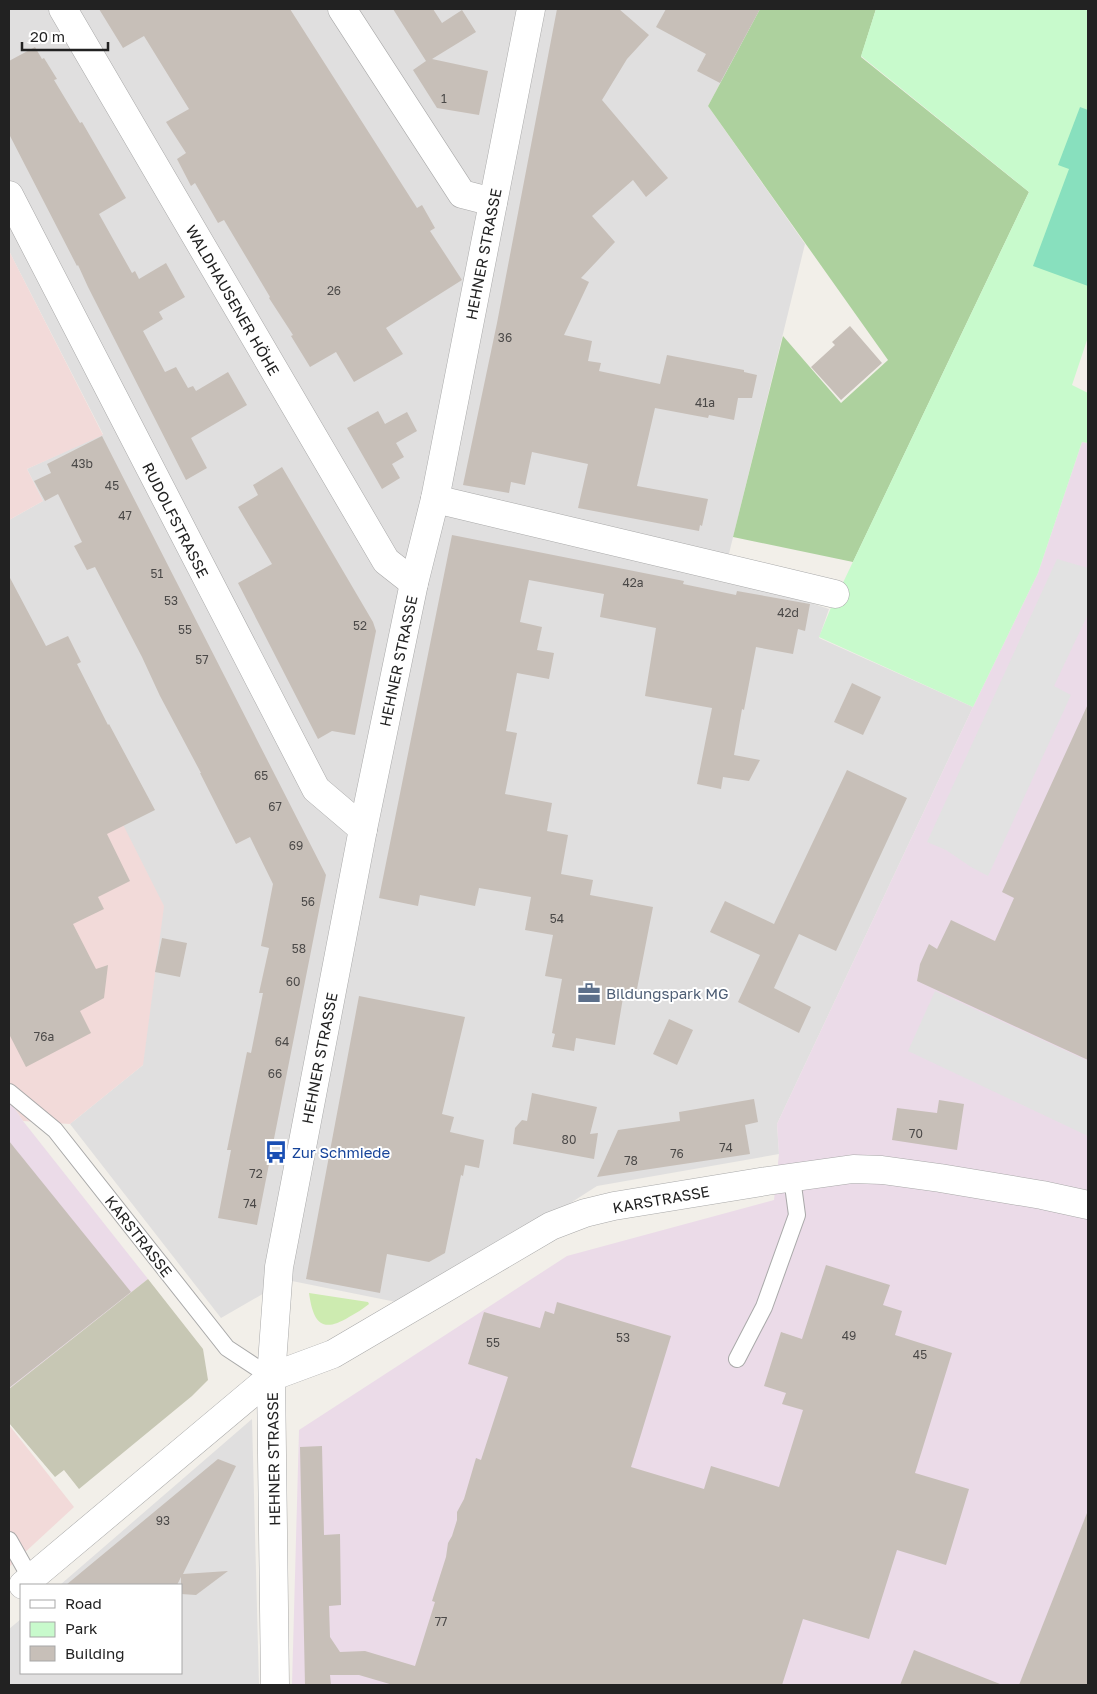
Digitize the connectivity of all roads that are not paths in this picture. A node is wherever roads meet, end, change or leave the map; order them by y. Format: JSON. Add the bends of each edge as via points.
{"nodes":[{"id":1,"x":63,"y":9,"type":"edge"},
{"id":2,"x":342,"y":9,"type":"edge"},
{"id":3,"x":531,"y":9,"type":"edge"},
{"id":4,"x":9,"y":195,"type":"edge"},
{"id":5,"x":493,"y":202,"type":"junction"},
{"id":6,"x":435,"y":499,"type":"junction"},
{"id":7,"x":414,"y":583,"type":"junction"},
{"id":8,"x":835,"y":594,"type":"dead end"},
{"id":9,"x":363,"y":829,"type":"junction"},
{"id":10,"x":9,"y":1092,"type":"edge"},
{"id":11,"x":792,"y":1178,"type":"junction"},
{"id":12,"x":1088,"y":1205,"type":"edge"},
{"id":13,"x":737,"y":1359,"type":"dead end"},
{"id":14,"x":272,"y":1377,"type":"junction"},
{"id":15,"x":9,"y":1540,"type":"edge"},
{"id":16,"x":25,"y":1584,"type":"edge"},
{"id":17,"x":20,"y":1588,"type":"edge"},
{"id":18,"x":9,"y":1597,"type":"edge"},
{"id":19,"x":275,"y":1685,"type":"edge"}],
"edges":[{"from":1,"to":7,"type":"street","name":"WALDHAUSENER HÖHE","via":[[386,561]]},
{"from":2,"to":5,"type":"street","via":[[462,194]]},
{"from":3,"to":5,"type":"street","name":"HEHNER STRASSE"},
{"from":4,"to":9,"type":"street","name":"RUDOLFSTRASSE","via":[[316,789]]},
{"from":5,"to":6,"type":"street","name":"HEHNER STRASSE"},
{"from":6,"to":7,"type":"street","name":"HEHNER STRASSE"},
{"from":6,"to":8,"type":"street"},
{"from":7,"to":9,"type":"street","name":"HEHNER STRASSE"},
{"from":9,"to":14,"type":"street","name":"HEHNER STRASSE","via":[[279,1267]]},
{"from":10,"to":14,"type":"lane","name":"KARSTRASSE","via":[[55,1130],[227,1348]]},
{"from":11,"to":12,"type":"street","name":"KARSTRASSE","via":[[853,1170],[882,1170]]},
{"from":11,"to":13,"type":"lane","via":[[797,1215],[764,1307]]},
{"from":11,"to":14,"type":"street","name":"KARSTRASSE","via":[[614,1206],[551,1226],[333,1354]]},
{"from":14,"to":16,"type":"street","name":"KARSTRASSE"},
{"from":14,"to":19,"type":"street","name":"HEHNER STRASSE"},
{"from":15,"to":16,"type":"lane"},
{"from":17,"to":18,"type":"street","name":"KARSTRASSE"}]}
